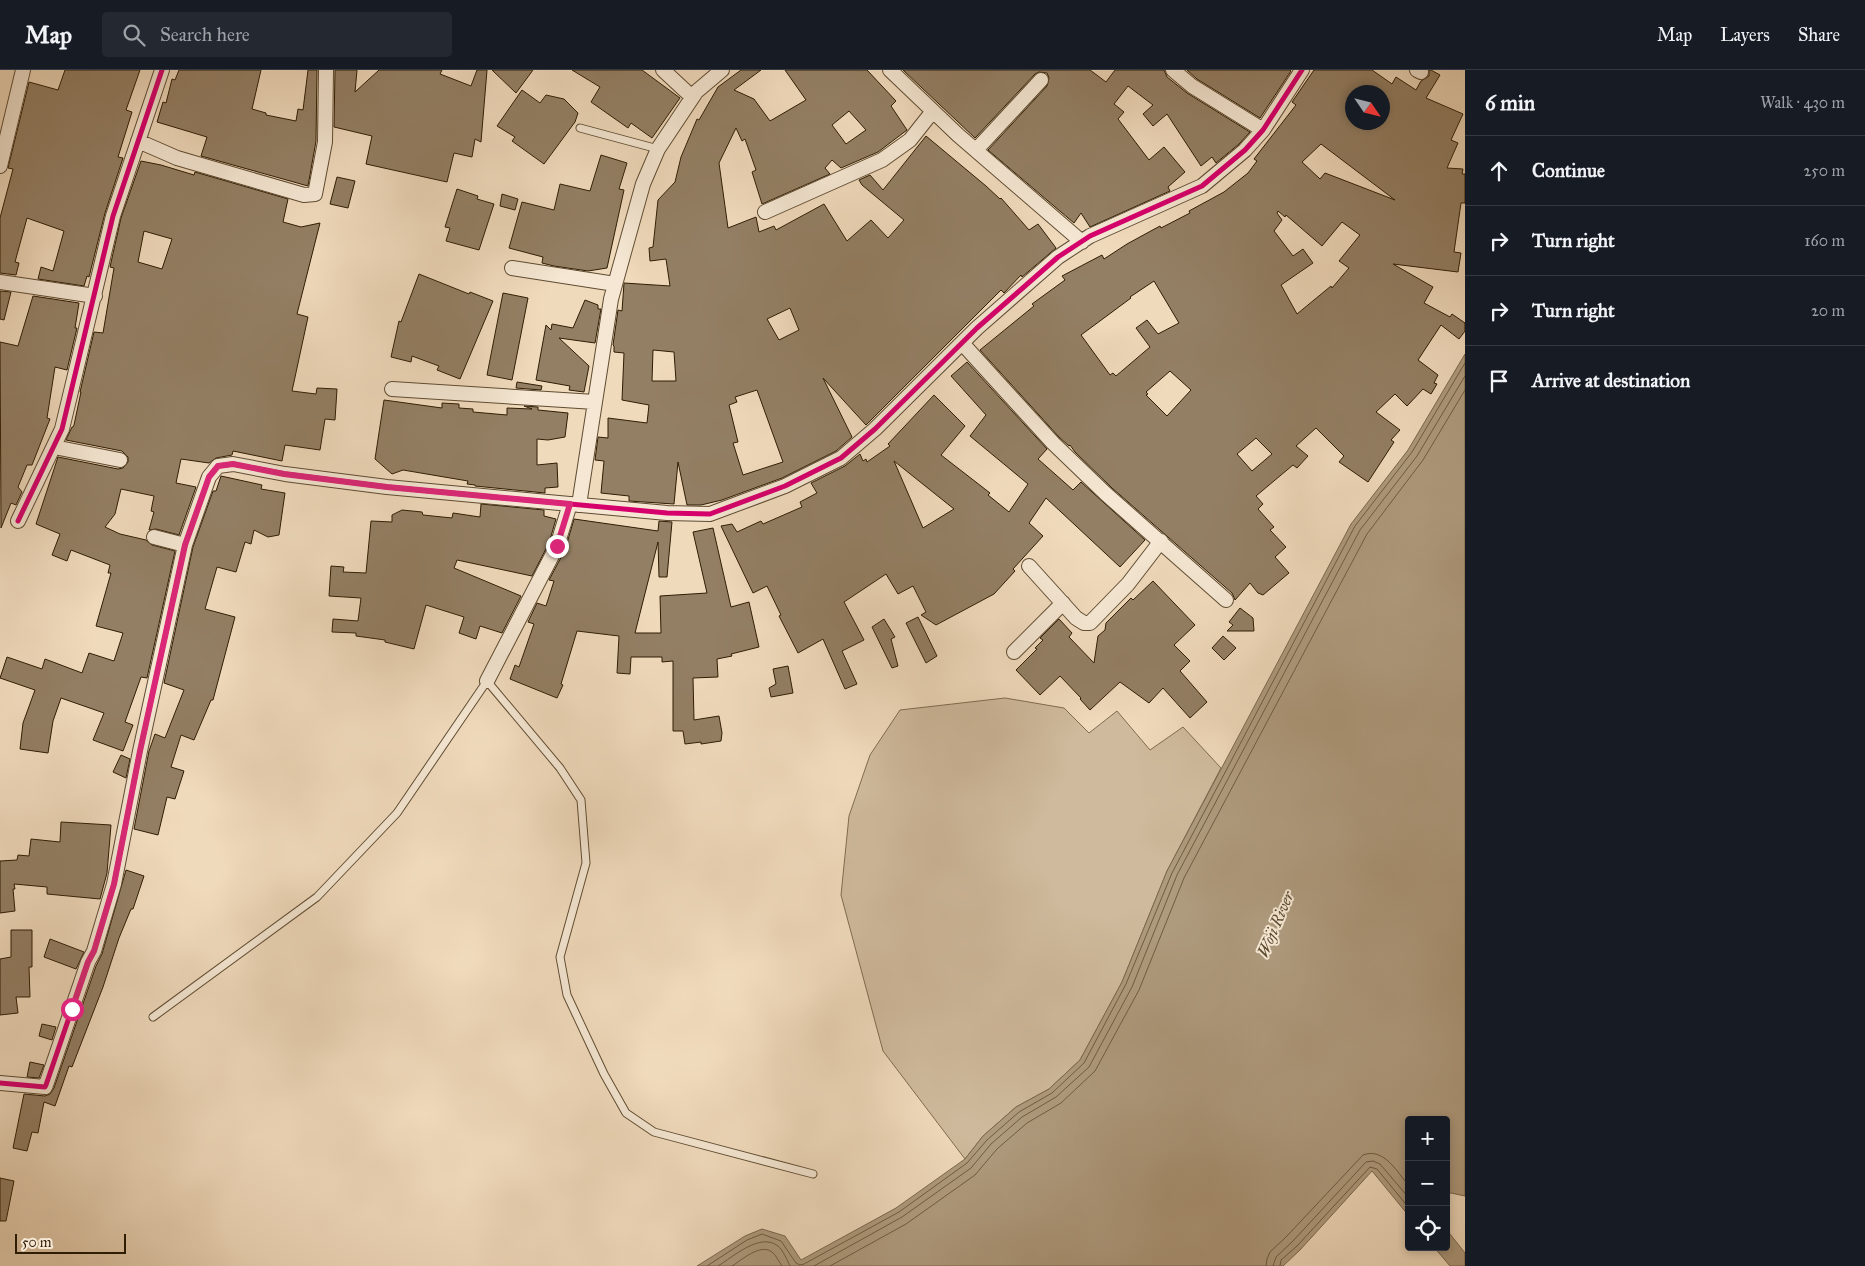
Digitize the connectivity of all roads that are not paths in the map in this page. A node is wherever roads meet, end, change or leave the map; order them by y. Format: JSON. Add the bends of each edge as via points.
{"nodes":[{"id":1,"x":23,"y":70,"type":"edge"},
{"id":2,"x":162,"y":70,"type":"edge"},
{"id":3,"x":326,"y":70,"type":"edge"},
{"id":4,"x":663,"y":70,"type":"edge"},
{"id":5,"x":722,"y":70,"type":"edge"},
{"id":6,"x":890,"y":70,"type":"edge"},
{"id":7,"x":1173,"y":70,"type":"edge"},
{"id":8,"x":1302,"y":70,"type":"edge"},
{"id":9,"x":1041,"y":80,"type":"dead end"},
{"id":10,"x":692,"y":97,"type":"junction"},
{"id":11,"x":933,"y":111,"type":"junction"},
{"id":12,"x":580,"y":128,"type":"dead end"},
{"id":13,"x":1263,"y":130,"type":"junction"},
{"id":14,"x":138,"y":141,"type":"junction"},
{"id":15,"x":658,"y":149,"type":"junction"},
{"id":16,"x":976,"y":150,"type":"junction"},
{"id":17,"x":0,"y":166,"type":"edge"},
{"id":18,"x":765,"y":212,"type":"dead end"},
{"id":19,"x":1082,"y":242,"type":"junction"},
{"id":20,"x":512,"y":268,"type":"dead end"},
{"id":21,"x":0,"y":282,"type":"edge"},
{"id":22,"x":615,"y":284,"type":"junction"},
{"id":23,"x":95,"y":296,"type":"junction"},
{"id":24,"x":962,"y":343,"type":"junction"},
{"id":25,"x":392,"y":389,"type":"dead end"},
{"id":26,"x":595,"y":402,"type":"junction"},
{"id":27,"x":54,"y":447,"type":"junction"},
{"id":28,"x":120,"y":460,"type":"dead end"},
{"id":29,"x":575,"y":505,"type":"junction"},
{"id":30,"x":18,"y":521,"type":"dead end"},
{"id":31,"x":154,"y":537,"type":"dead end"},
{"id":32,"x":1161,"y":541,"type":"junction"},
{"id":33,"x":185,"y":545,"type":"junction"},
{"id":34,"x":1029,"y":566,"type":"dead end"},
{"id":35,"x":1226,"y":600,"type":"dead end"},
{"id":36,"x":1063,"y":603,"type":"junction"},
{"id":37,"x":1014,"y":652,"type":"dead end"},
{"id":38,"x":487,"y":681,"type":"junction"},
{"id":39,"x":153,"y":1017,"type":"dead end"},
{"id":40,"x":0,"y":1083,"type":"edge"},
{"id":41,"x":814,"y":1174,"type":"dead end"}],
"edges":[{"from":1,"to":17,"type":"street"},
{"from":2,"to":14,"type":"street"},
{"from":3,"to":14,"type":"street","via":[[325,142],[316,194],[304,195],[177,158]]},
{"from":4,"to":10,"type":"street"},
{"from":5,"to":10,"type":"street"},
{"from":6,"to":11,"type":"street"},
{"from":7,"to":13,"type":"street","via":[[1192,86]]},
{"from":8,"to":13,"type":"street"},
{"from":9,"to":16,"type":"street"},
{"from":10,"to":15,"type":"street"},
{"from":11,"to":16,"type":"street"},
{"from":11,"to":18,"type":"street","via":[[910,140],[882,160]]},
{"from":12,"to":15,"type":"lane"},
{"from":13,"to":19,"type":"street","via":[[1202,186]]},
{"from":14,"to":23,"type":"street","via":[[113,216]]},
{"from":15,"to":22,"type":"street","via":[[643,184]]},
{"from":16,"to":19,"type":"street"},
{"from":19,"to":24,"type":"street","via":[[1058,257]]},
{"from":20,"to":22,"type":"street"},
{"from":21,"to":23,"type":"street"},
{"from":22,"to":26,"type":"street"},
{"from":23,"to":27,"type":"street","via":[[62,429]]},
{"from":24,"to":29,"type":"street","via":[[841,458],[785,486],[710,514]]},
{"from":24,"to":32,"type":"street","via":[[1053,444]]},
{"from":25,"to":26,"type":"street"},
{"from":26,"to":29,"type":"street"},
{"from":27,"to":28,"type":"street"},
{"from":27,"to":30,"type":"street"},
{"from":29,"to":33,"type":"street","via":[[387,487],[233,464],[218,466],[209,477]]},
{"from":29,"to":38,"type":"street"},
{"from":31,"to":33,"type":"street"},
{"from":32,"to":35,"type":"street"},
{"from":32,"to":36,"type":"street","via":[[1128,584],[1090,623],[1076,618]]},
{"from":33,"to":40,"type":"street","via":[[114,884],[94,951],[45,1087]]},
{"from":34,"to":36,"type":"street"},
{"from":36,"to":37,"type":"street"},
{"from":38,"to":39,"type":"lane","via":[[397,813],[317,897]]},
{"from":38,"to":41,"type":"lane","via":[[560,768],[581,800],[586,863],[560,957],[567,994],[626,1114],[654,1132]]}]}
